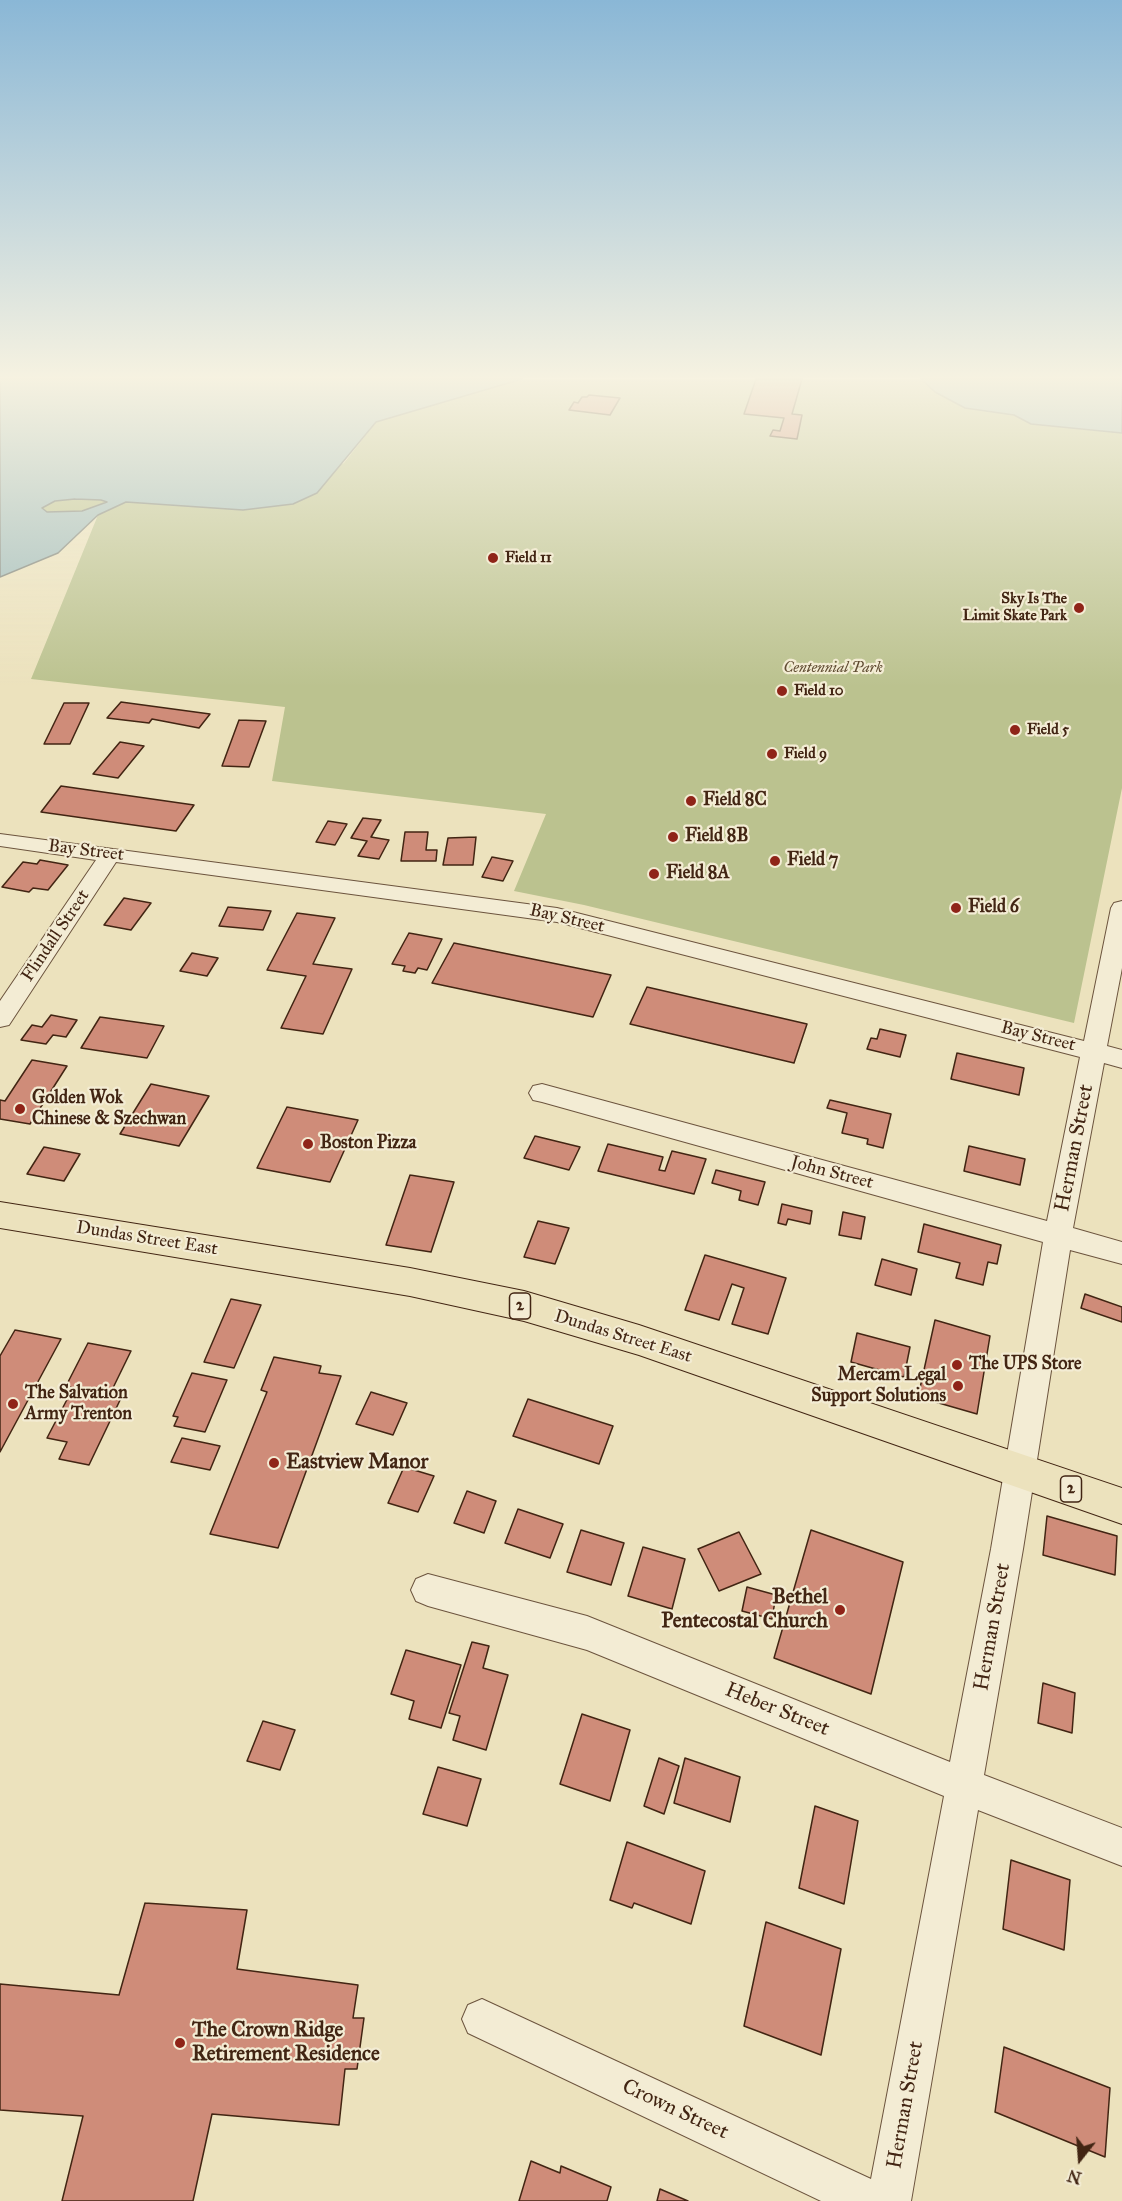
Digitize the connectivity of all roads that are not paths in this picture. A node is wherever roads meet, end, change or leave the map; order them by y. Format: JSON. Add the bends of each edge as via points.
{"nodes":[{"id":1,"x":0,"y":840,"type":"edge"},
{"id":2,"x":111,"y":854,"type":"junction"},
{"id":3,"x":1122,"y":908,"type":"edge"},
{"id":4,"x":0,"y":1019,"type":"edge"},
{"id":5,"x":1094,"y":1052,"type":"junction"},
{"id":6,"x":1122,"y":1059,"type":"edge"},
{"id":7,"x":542,"y":1093,"type":"dead end"},
{"id":8,"x":0,"y":1215,"type":"edge"},
{"id":9,"x":1058,"y":1235,"type":"junction"},
{"id":10,"x":1122,"y":1253,"type":"edge"},
{"id":11,"x":1020,"y":1472,"type":"junction"},
{"id":12,"x":1122,"y":1506,"type":"edge"},
{"id":13,"x":428,"y":1590,"type":"dead end"},
{"id":14,"x":965,"y":1786,"type":"junction"},
{"id":15,"x":1122,"y":1846,"type":"edge"},
{"id":16,"x":482,"y":2019,"type":"dead end"},
{"id":17,"x":869,"y":2201,"type":"edge"},
{"id":18,"x":889,"y":2201,"type":"edge"}],
"edges":[{"from":1,"to":2,"type":"street","name":"Bay Street"},
{"from":2,"to":4,"type":"street","name":"Flindall Street"},
{"from":2,"to":5,"type":"street","name":"Bay Street","via":[[557,915]]},
{"from":3,"to":5,"type":"street","name":"Herman Street"},
{"from":5,"to":6,"type":"street","name":"Bay Street"},
{"from":5,"to":9,"type":"street","name":"Herman Street"},
{"from":7,"to":9,"type":"street","name":"John Street"},
{"from":8,"to":11,"type":"main road","name":"Dundas Street East","number":"2","via":[[410,1282],[524,1306],[639,1340]]},
{"from":9,"to":10,"type":"street","name":"John Street"},
{"from":9,"to":11,"type":"street","name":"Herman Street"},
{"from":11,"to":12,"type":"main road","name":"Dundas Street East","number":"2"},
{"from":11,"to":14,"type":"street","name":"Herman Street"},
{"from":13,"to":14,"type":"street","name":"Heber Street","via":[[587,1633]]},
{"from":14,"to":15,"type":"street","name":"Heber Street"},
{"from":14,"to":18,"type":"street","name":"Herman Street"},
{"from":16,"to":17,"type":"street","name":"Crown Street"}]}
